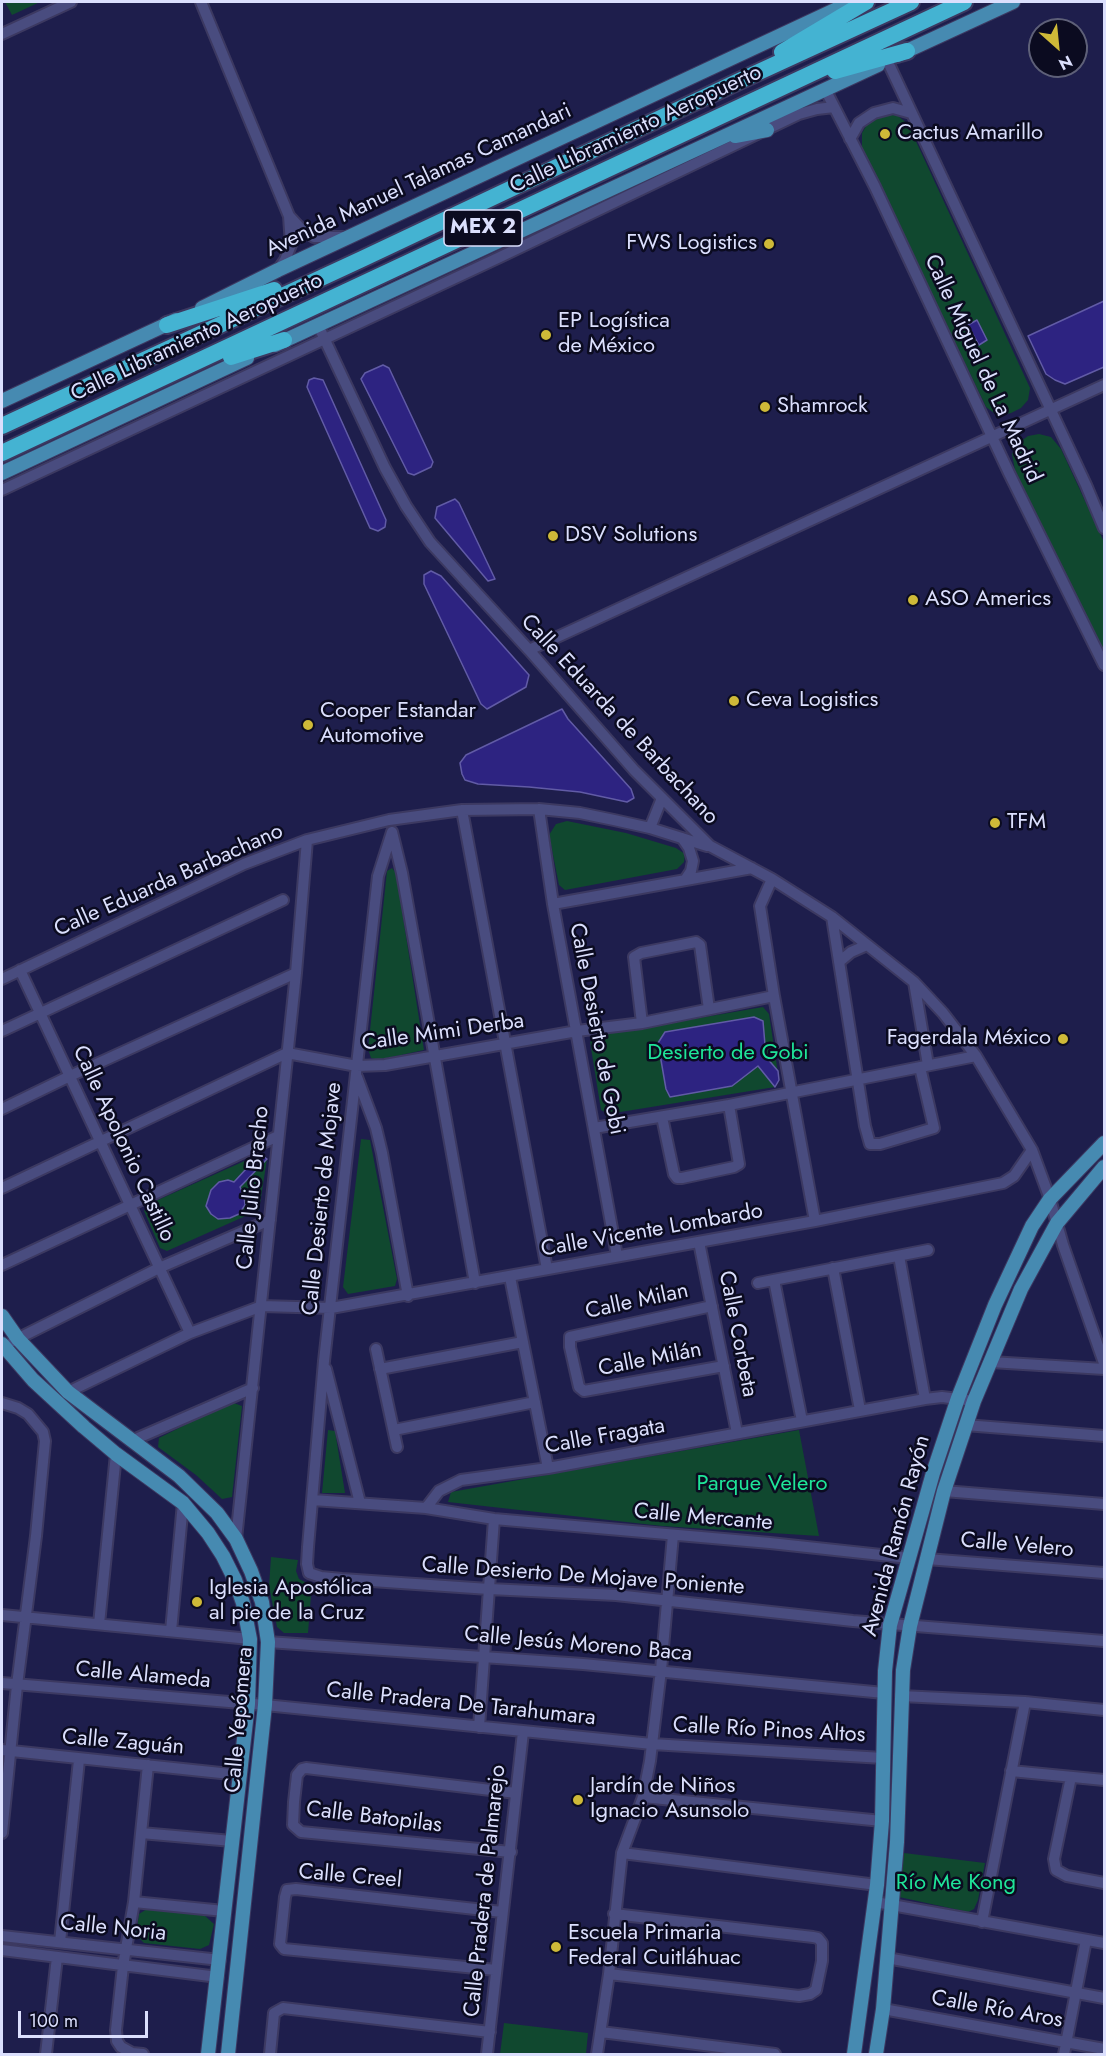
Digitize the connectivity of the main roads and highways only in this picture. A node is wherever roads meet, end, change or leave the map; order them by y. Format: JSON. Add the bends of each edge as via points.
{"nodes":[{"id":1,"x":854,"y":2,"type":"edge"},
{"id":2,"x":866,"y":2,"type":"edge"},
{"id":3,"x":911,"y":2,"type":"edge"},
{"id":4,"x":964,"y":2,"type":"edge"},
{"id":5,"x":1013,"y":2,"type":"edge"},
{"id":6,"x":907,"y":51,"type":"junction"},
{"id":7,"x":737,"y":82,"type":"junction"},
{"id":8,"x":785,"y":85,"type":"junction"},
{"id":9,"x":767,"y":129,"type":"road end"},
{"id":10,"x":702,"y":146,"type":"junction"},
{"id":11,"x":363,"y":259,"type":"junction"},
{"id":12,"x":167,"y":325,"type":"junction"},
{"id":13,"x":284,"y":340,"type":"junction"},
{"id":14,"x":131,"y":393,"type":"junction"},
{"id":15,"x":2,"y":401,"type":"edge"},
{"id":16,"x":2,"y":426,"type":"edge"},
{"id":17,"x":2,"y":453,"type":"edge"},
{"id":18,"x":2,"y":473,"type":"edge"},
{"id":19,"x":1104,"y":1143,"type":"edge"},
{"id":20,"x":1104,"y":1167,"type":"edge"},
{"id":21,"x":2,"y":1316,"type":"edge"},
{"id":22,"x":2,"y":1346,"type":"edge"},
{"id":23,"x":208,"y":2055,"type":"edge"},
{"id":24,"x":228,"y":2055,"type":"edge"},
{"id":25,"x":854,"y":2055,"type":"edge"},
{"id":26,"x":876,"y":2055,"type":"edge"}],
"edges":[{"from":1,"to":12,"type":"main road","name":"Avenida Manuel Talamas Camandari"},
{"from":2,"to":7,"type":"highway","via":[[802,38]]},
{"from":3,"to":7,"type":"highway","name":"Calle Libramiento Aeropuerto","number":"MEX 2"},
{"from":4,"to":8,"type":"highway","name":"Calle Libramiento Aeropuerto","number":"MEX 2"},
{"from":5,"to":6,"type":"main road"},
{"from":6,"to":8,"type":"highway"},
{"from":6,"to":10,"type":"main road"},
{"from":7,"to":11,"type":"highway","name":"Calle Libramiento Aeropuerto","number":"MEX 2"},
{"from":8,"to":14,"type":"highway","name":"Calle Libramiento Aeropuerto","number":"MEX 2"},
{"from":9,"to":10,"type":"main road"},
{"from":10,"to":13,"type":"main road"},
{"from":11,"to":12,"type":"highway"},
{"from":11,"to":16,"type":"highway","name":"Calle Libramiento Aeropuerto","number":"MEX 2"},
{"from":12,"to":15,"type":"main road","name":"Avenida Manuel Talamas Camandari"},
{"from":13,"to":14,"type":"highway"},
{"from":13,"to":18,"type":"main road"},
{"from":14,"to":17,"type":"highway","name":"Calle Libramiento Aeropuerto","number":"MEX 2"},
{"from":19,"to":25,"type":"main road","name":"Avenida Ramón Rayón","via":[[1050,1199],[1032,1227],[995,1305],[933,1473],[890,1625],[877,1885]]},
{"from":20,"to":26,"type":"main road","name":"Avenida Ramón Rayón","via":[[1056,1223],[1021,1289],[974,1401],[944,1491],[910,1626],[901,1696],[892,1904]]},
{"from":21,"to":24,"type":"main road","name":"Calle Yepómera","via":[[18,1339],[68,1392],[202,1497],[236,1539],[262,1602],[268,1642],[265,1705]]},
{"from":22,"to":23,"type":"main road","name":"Calle Yepómera","via":[[51,1399],[183,1503],[223,1556],[243,1604],[250,1639],[248,1704]]}]}
